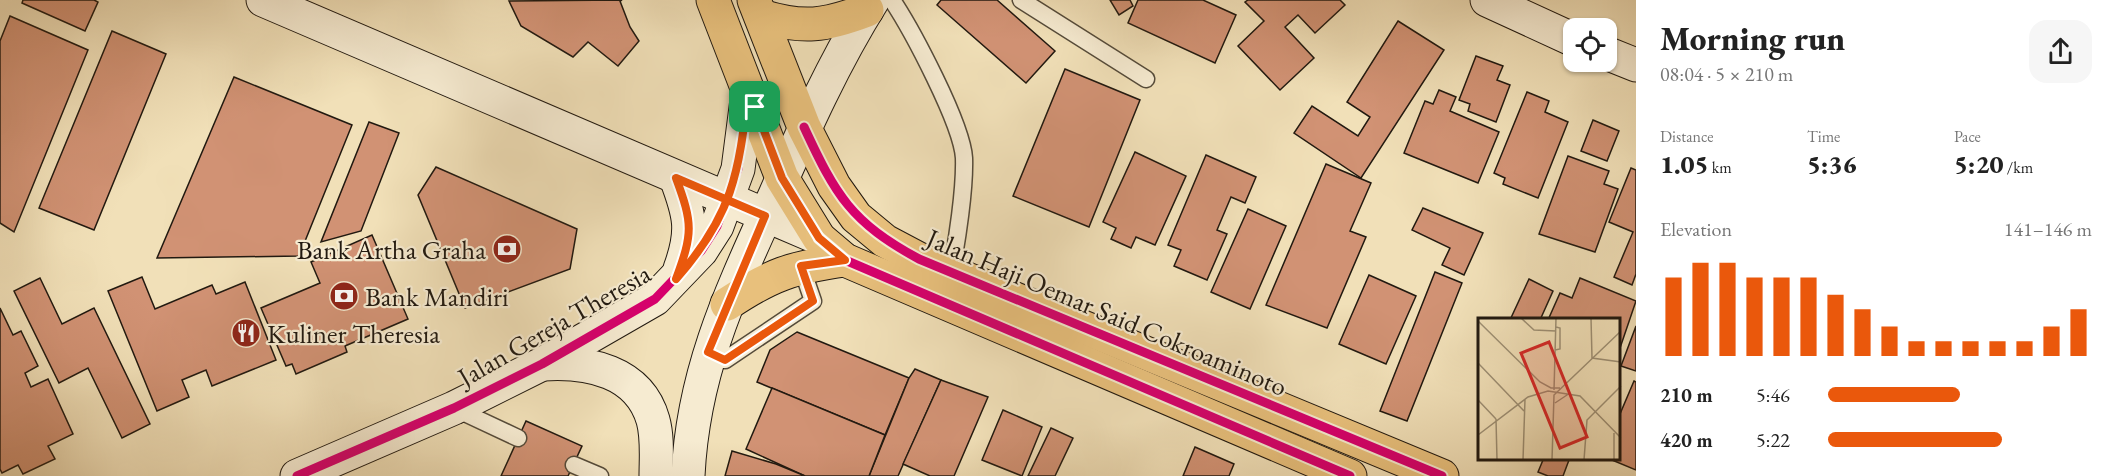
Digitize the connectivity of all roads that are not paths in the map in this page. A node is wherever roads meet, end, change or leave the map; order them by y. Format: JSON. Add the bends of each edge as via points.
{"nodes":[{"id":1,"x":263,"y":0,"type":"edge"},
{"id":2,"x":713,"y":0,"type":"edge"},
{"id":3,"x":1021,"y":0,"type":"edge"},
{"id":4,"x":1487,"y":0,"type":"edge"},
{"id":5,"x":877,"y":3,"type":"edge"},
{"id":6,"x":757,"y":8,"type":"edge"},
{"id":7,"x":1563,"y":35,"type":"edge"},
{"id":8,"x":1617,"y":57,"type":"edge"},
{"id":9,"x":1636,"y":65,"type":"edge"},
{"id":10,"x":1146,"y":79,"type":"dead end"},
{"id":11,"x":748,"y":92,"type":"junction"},
{"id":12,"x":804,"y":127,"type":"junction"},
{"id":13,"x":676,"y":178,"type":"junction"},
{"id":14,"x":782,"y":178,"type":"junction"},
{"id":15,"x":727,"y":200,"type":"junction"},
{"id":16,"x":765,"y":216,"type":"junction"},
{"id":17,"x":819,"y":238,"type":"junction"},
{"id":18,"x":845,"y":260,"type":"junction"},
{"id":19,"x":801,"y":266,"type":"junction"},
{"id":20,"x":951,"y":272,"type":"junction"},
{"id":21,"x":676,"y":279,"type":"junction"},
{"id":22,"x":727,"y":304,"type":"junction"},
{"id":23,"x":708,"y":352,"type":"junction"},
{"id":24,"x":542,"y":364,"type":"junction"},
{"id":25,"x":454,"y":408,"type":"junction"},
{"id":26,"x":518,"y":438,"type":"dead end"},
{"id":27,"x":574,"y":465,"type":"dead end"},
{"id":28,"x":297,"y":476,"type":"edge"},
{"id":29,"x":600,"y":476,"type":"edge"},
{"id":30,"x":656,"y":476,"type":"edge"},
{"id":31,"x":688,"y":476,"type":"edge"},
{"id":32,"x":1350,"y":476,"type":"edge"},
{"id":33,"x":1442,"y":476,"type":"edge"}],
"edges":[{"from":1,"to":13,"type":"street","name":"Jalan Haji Oemar Said Cokroaminoto"},
{"from":2,"to":11,"type":"main road","name":"Jalan Haji Oemar Said Cokroaminoto"},
{"from":3,"to":10,"type":"lane"},
{"from":4,"to":7,"type":"street"},
{"from":5,"to":6,"type":"main road","via":[[835,22],[812,25],[790,25]]},
{"from":5,"to":12,"type":"street"},
{"from":5,"to":20,"type":"lane","via":[[909,25],[950,113],[964,156]]},
{"from":6,"to":12,"type":"main road","name":"Jalan Haji Oemar Said Cokroaminoto"},
{"from":8,"to":9,"type":"street"},
{"from":11,"to":14,"type":"main road","name":"Jalan Haji Oemar Said Cokroaminoto"},
{"from":11,"to":15,"type":"street","name":"Jalan Gereja Theresia","via":[[742,146]]},
{"from":12,"to":14,"type":"street"},
{"from":12,"to":20,"type":"main road","name":"Jalan Haji Oemar Said Cokroaminoto","via":[[834,186],[856,217],[885,241]]},
{"from":13,"to":15,"type":"street","name":"Jalan Haji Oemar Said Cokroaminoto"},
{"from":13,"to":21,"type":"street","via":[[690,228]]},
{"from":14,"to":16,"type":"street"},
{"from":14,"to":17,"type":"main road","name":"Jalan Haji Oemar Said Cokroaminoto"},
{"from":15,"to":16,"type":"street","name":"Jalan Haji Oemar Said Cokroaminoto"},
{"from":15,"to":21,"type":"street","name":"Jalan Gereja Theresia","via":[[717,226]]},
{"from":16,"to":17,"type":"street","name":"Jalan Haji Oemar Said Cokroaminoto"},
{"from":16,"to":22,"type":"street"},
{"from":17,"to":18,"type":"main road","name":"Jalan Haji Oemar Said Cokroaminoto"},
{"from":18,"to":19,"type":"main road"},
{"from":18,"to":32,"type":"main road","name":"Jalan Haji Oemar Said Cokroaminoto"},
{"from":19,"to":22,"type":"main road","via":[[764,280]]},
{"from":19,"to":23,"type":"lane","via":[[813,301],[725,360]]},
{"from":20,"to":33,"type":"main road","name":"Jalan Haji Oemar Said Cokroaminoto"},
{"from":21,"to":24,"type":"street","name":"Jalan Gereja Theresia","via":[[655,299]]},
{"from":22,"to":23,"type":"street"},
{"from":23,"to":31,"type":"street","via":[[689,442]]},
{"from":24,"to":25,"type":"street","name":"Jalan Gereja Theresia"},
{"from":24,"to":30,"type":"street","via":[[572,362],[601,367],[627,383],[646,402],[653,421]]},
{"from":25,"to":26,"type":"lane"},
{"from":25,"to":28,"type":"street","name":"Jalan Gereja Theresia"},
{"from":27,"to":29,"type":"lane"}]}
